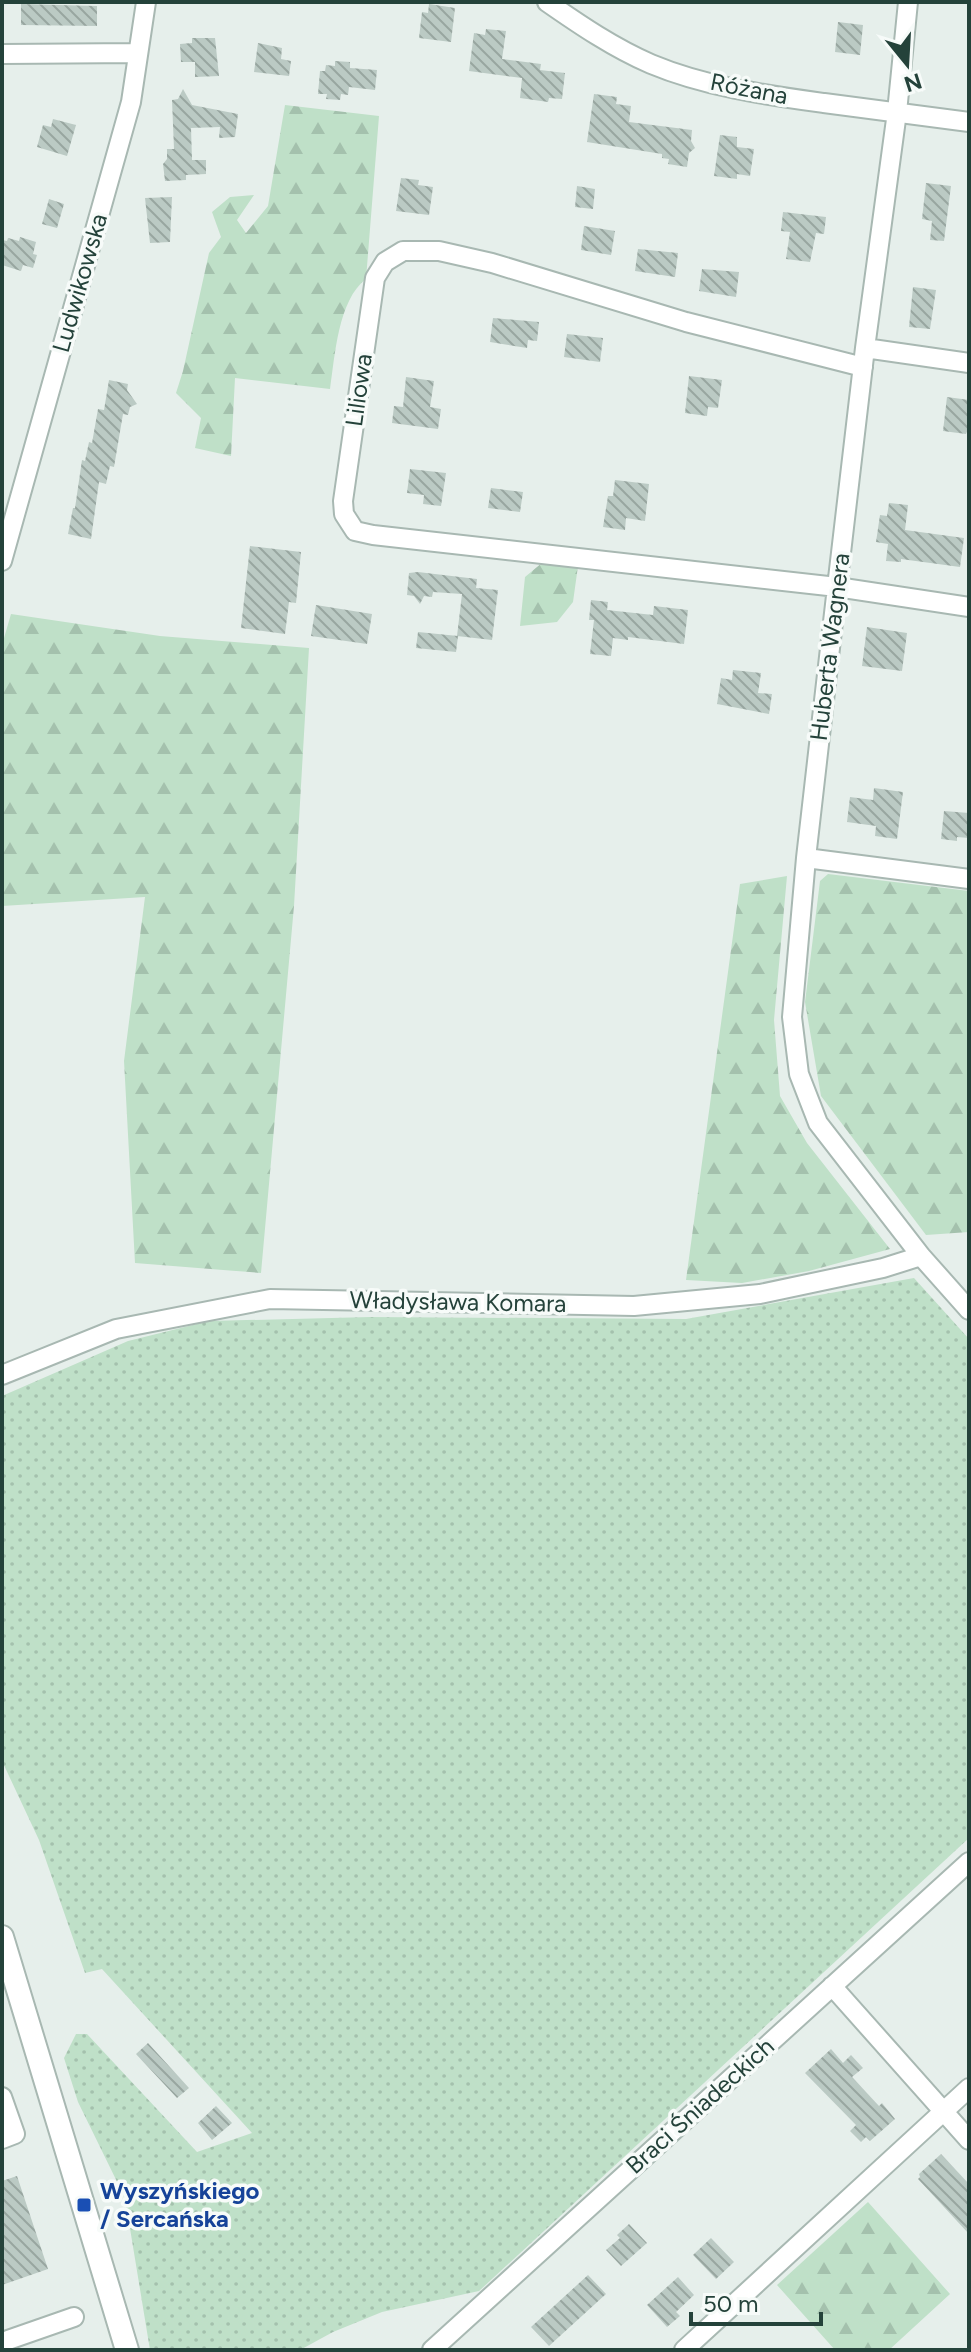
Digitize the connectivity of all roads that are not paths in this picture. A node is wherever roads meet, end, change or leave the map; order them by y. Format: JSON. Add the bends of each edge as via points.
{"nodes":[{"id":1,"x":146,"y":2,"type":"edge"},
{"id":2,"x":547,"y":2,"type":"edge"},
{"id":3,"x":908,"y":2,"type":"edge"},
{"id":4,"x":138,"y":53,"type":"junction"},
{"id":5,"x":2,"y":54,"type":"edge"},
{"id":6,"x":897,"y":112,"type":"junction"},
{"id":7,"x":969,"y":122,"type":"edge"},
{"id":8,"x":864,"y":358,"type":"junction"},
{"id":9,"x":969,"y":363,"type":"edge"},
{"id":10,"x":2,"y":561,"type":"edge"},
{"id":11,"x":837,"y":587,"type":"junction"},
{"id":12,"x":969,"y":607,"type":"edge"},
{"id":13,"x":806,"y":858,"type":"junction"},
{"id":14,"x":969,"y":879,"type":"edge"},
{"id":15,"x":921,"y":1256,"type":"junction"},
{"id":16,"x":969,"y":1310,"type":"edge"},
{"id":17,"x":2,"y":1375,"type":"edge"},
{"id":18,"x":969,"y":1862,"type":"edge"},
{"id":19,"x":2,"y":1937,"type":"edge"},
{"id":20,"x":832,"y":1986,"type":"junction"},
{"id":21,"x":969,"y":2088,"type":"edge"},
{"id":22,"x":2,"y":2097,"type":"edge"},
{"id":23,"x":943,"y":2112,"type":"junction"},
{"id":24,"x":2,"y":2139,"type":"edge"},
{"id":25,"x":969,"y":2140,"type":"edge"},
{"id":26,"x":74,"y":2317,"type":"dead end"},
{"id":27,"x":7,"y":2344,"type":"edge"},
{"id":28,"x":127,"y":2350,"type":"edge"},
{"id":29,"x":432,"y":2350,"type":"edge"},
{"id":30,"x":684,"y":2350,"type":"edge"}],
"edges":[{"from":1,"to":4,"type":"street","name":"Ludwikowska"},
{"from":2,"to":6,"type":"street","name":"Różana","via":[[616,47],[690,78]]},
{"from":3,"to":6,"type":"street","name":"Huberta Wagnera"},
{"from":4,"to":5,"type":"street"},
{"from":4,"to":10,"type":"street","name":"Ludwikowska","via":[[131,102]]},
{"from":6,"to":7,"type":"street","name":"Różana"},
{"from":6,"to":8,"type":"street","name":"Huberta Wagnera"},
{"from":8,"to":9,"type":"street"},
{"from":8,"to":11,"type":"street","name":"Huberta Wagnera"},
{"from":8,"to":11,"type":"street","name":"Liliowa","via":[[686,322],[465,256],[403,251],[385,262],[375,278],[343,501],[355,531],[373,535]]},
{"from":11,"to":12,"type":"street"},
{"from":11,"to":13,"type":"street","name":"Huberta Wagnera"},
{"from":13,"to":14,"type":"street"},
{"from":13,"to":15,"type":"street","name":"Huberta Wagnera","via":[[792,991],[799,1074],[818,1123]]},
{"from":15,"to":16,"type":"street","name":"Huberta Wagnera"},
{"from":15,"to":17,"type":"street","name":"Władysława Komara","via":[[760,1294],[634,1306],[270,1299],[116,1329]]},
{"from":18,"to":20,"type":"street","name":"Braci Śniadeckich"},
{"from":19,"to":28,"type":"street"},
{"from":20,"to":23,"type":"street"},
{"from":20,"to":29,"type":"street","name":"Braci Śniadeckich"},
{"from":21,"to":23,"type":"street"},
{"from":22,"to":24,"type":"street","via":[[15,2134]]},
{"from":23,"to":25,"type":"street"},
{"from":23,"to":30,"type":"street"},
{"from":26,"to":27,"type":"street"}]}
